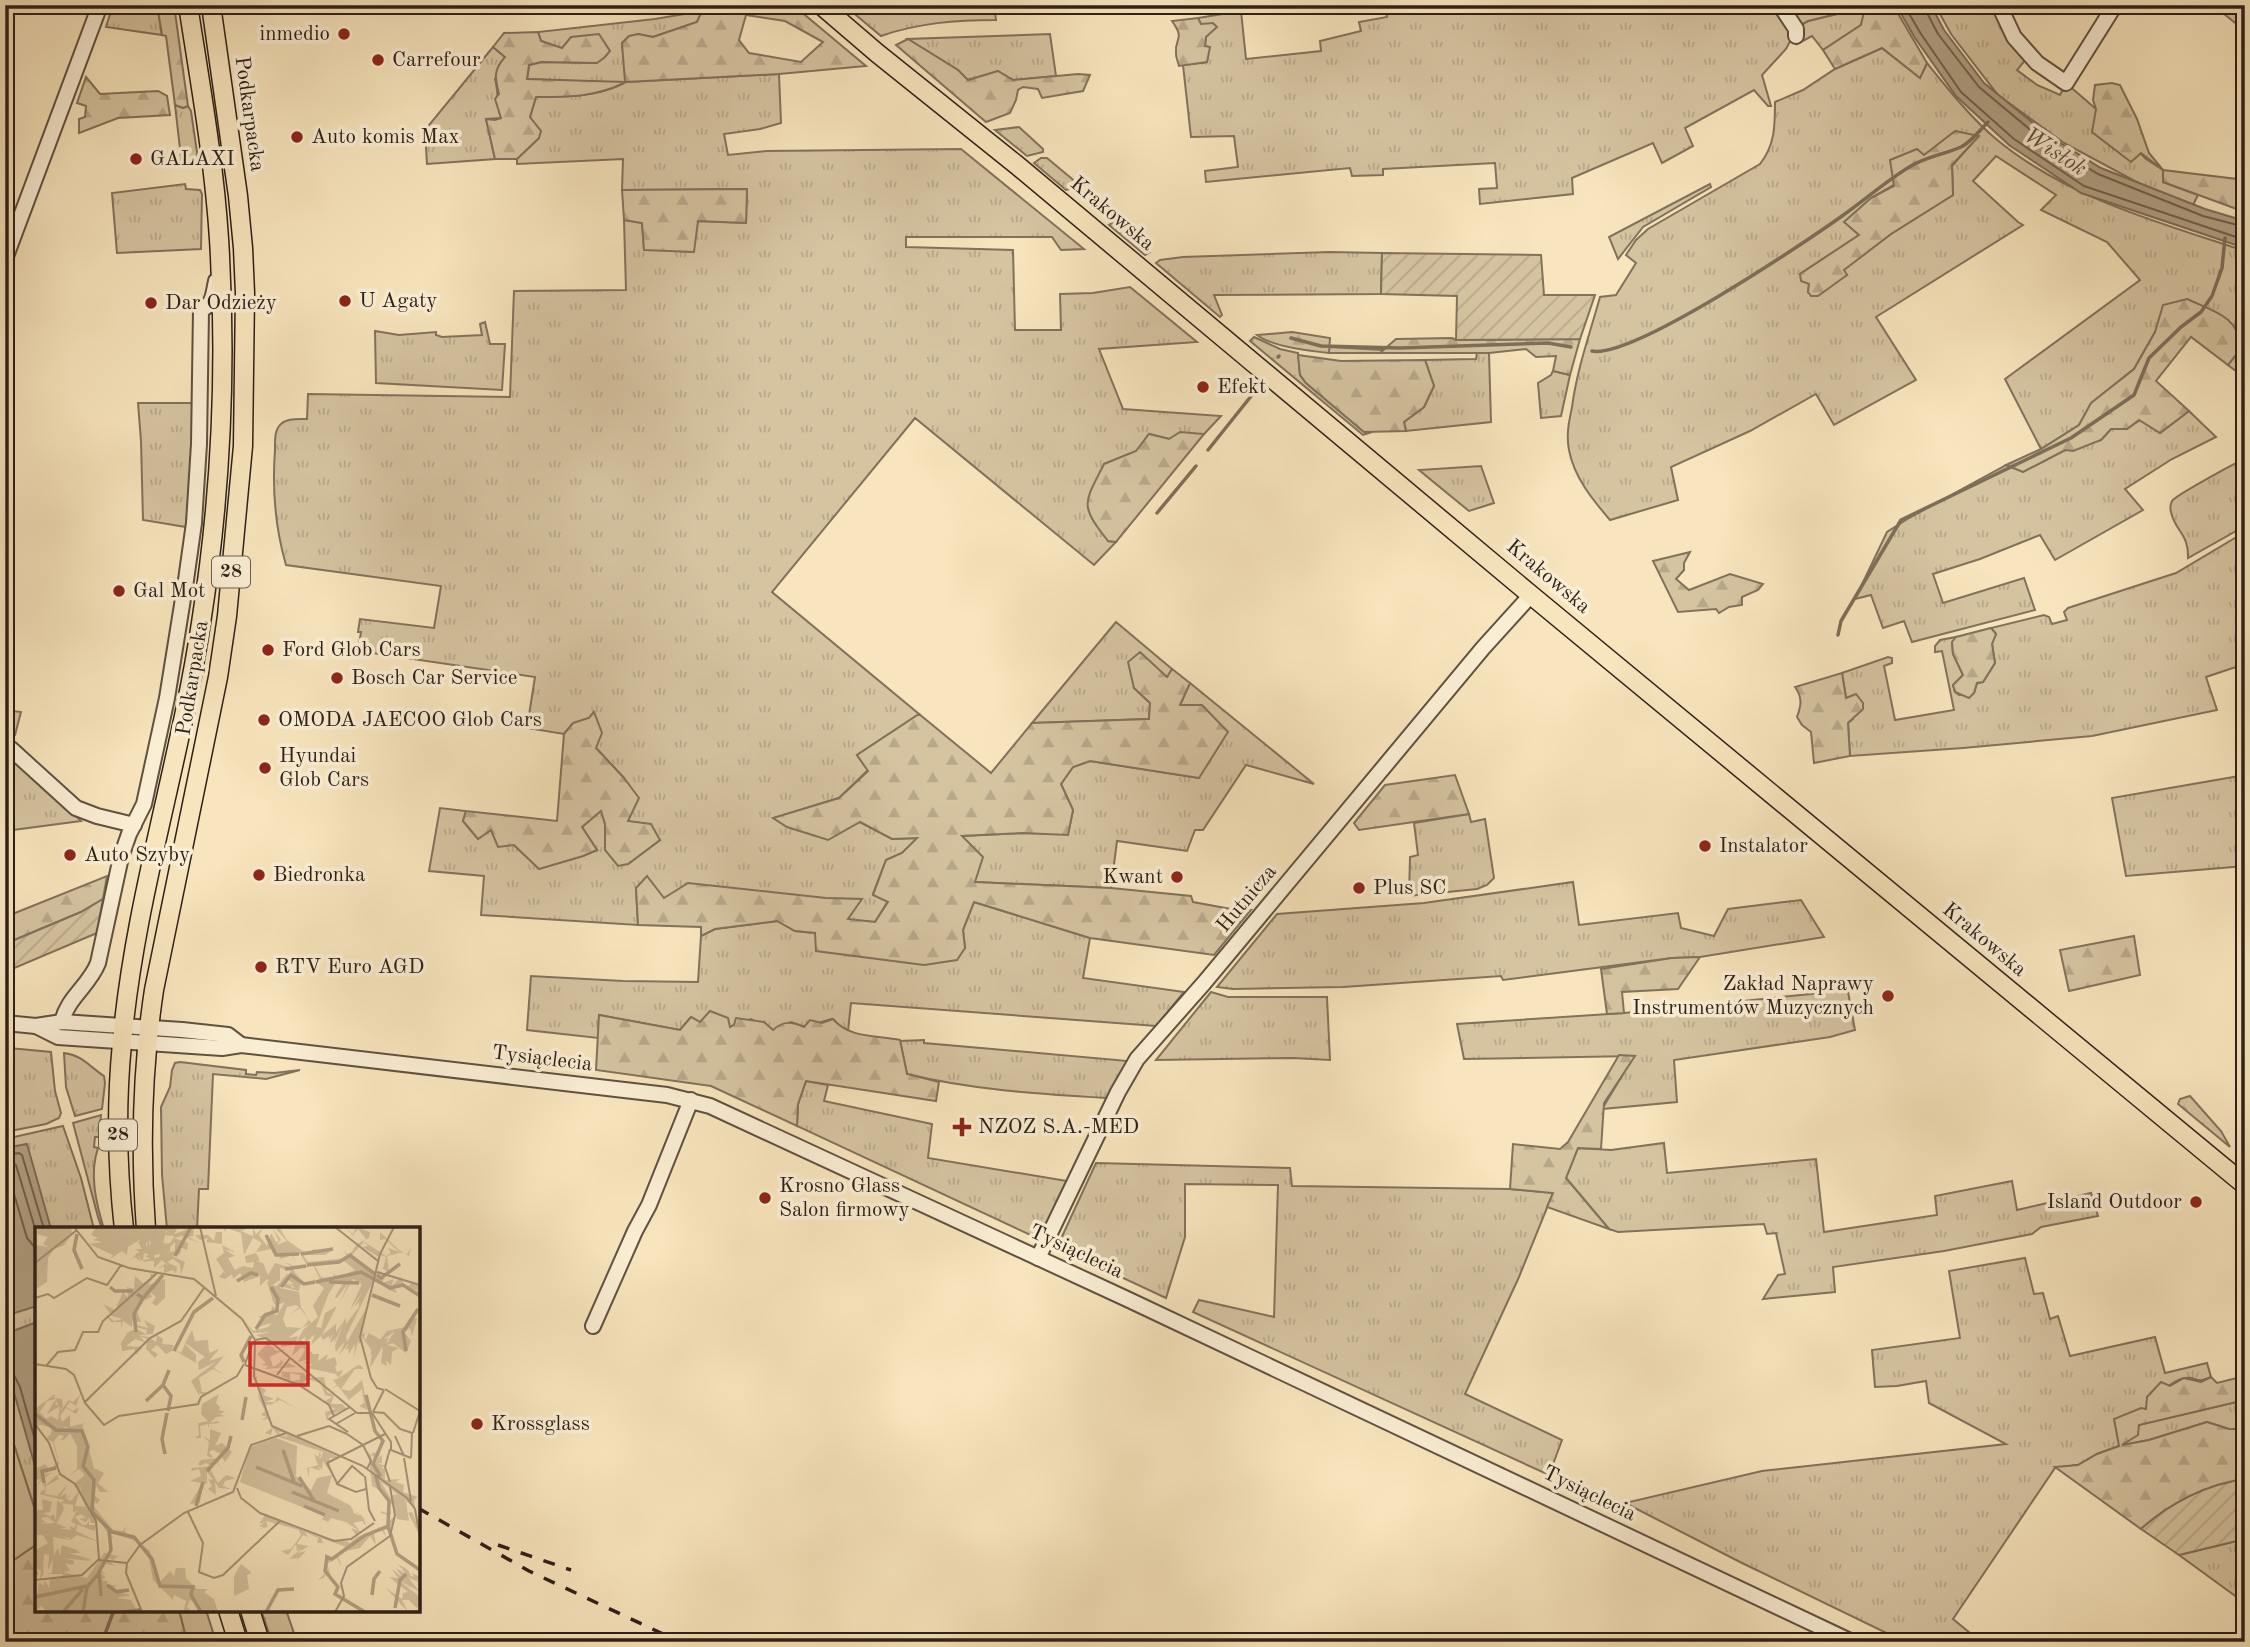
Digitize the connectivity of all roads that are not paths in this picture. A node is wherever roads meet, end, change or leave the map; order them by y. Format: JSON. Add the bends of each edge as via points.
{"nodes":[{"id":1,"x":100,"y":5,"type":"edge"},
{"id":2,"x":188,"y":5,"type":"edge"},
{"id":3,"x":211,"y":5,"type":"edge"},
{"id":4,"x":821,"y":5,"type":"edge"},
{"id":5,"x":1780,"y":5,"type":"edge"},
{"id":6,"x":2000,"y":5,"type":"edge"},
{"id":7,"x":2115,"y":5,"type":"edge"},
{"id":8,"x":1796,"y":36,"type":"dead end"},
{"id":9,"x":5,"y":259,"type":"edge"},
{"id":10,"x":220,"y":264,"type":"junction"},
{"id":11,"x":201,"y":325,"type":"junction"},
{"id":12,"x":222,"y":329,"type":"junction"},
{"id":13,"x":1531,"y":594,"type":"junction"},
{"id":14,"x":5,"y":748,"type":"edge"},
{"id":15,"x":134,"y":825,"type":"junction"},
{"id":16,"x":62,"y":1022,"type":"junction"},
{"id":17,"x":5,"y":1023,"type":"edge"},
{"id":18,"x":36,"y":1026,"type":"junction"},
{"id":19,"x":123,"y":1033,"type":"junction"},
{"id":20,"x":147,"y":1035,"type":"junction"},
{"id":21,"x":691,"y":1100,"type":"junction"},
{"id":22,"x":2245,"y":1185,"type":"edge"},
{"id":23,"x":124,"y":1227,"type":"edge"},
{"id":24,"x":146,"y":1227,"type":"edge"},
{"id":25,"x":1038,"y":1258,"type":"junction"},
{"id":26,"x":593,"y":1326,"type":"dead end"},
{"id":27,"x":229,"y":1612,"type":"edge"},
{"id":28,"x":251,"y":1612,"type":"edge"},
{"id":29,"x":238,"y":1642,"type":"edge"},
{"id":30,"x":260,"y":1642,"type":"edge"},
{"id":31,"x":1852,"y":1642,"type":"edge"}],
"edges":[{"from":1,"to":9,"type":"street"},
{"from":2,"to":10,"type":"main road","name":"Podkarpacka","number":"28","via":[[213,175]]},
{"from":3,"to":20,"type":"main road","name":"Podkarpacka","number":"28","via":[[243,248],[243,446],[218,677]]},
{"from":4,"to":13,"type":"main road","name":"Krakowska"},
{"from":5,"to":8,"type":"street"},
{"from":6,"to":7,"type":"street","via":[[2014,37],[2037,63],[2066,83]]},
{"from":10,"to":11,"type":"street","name":"Podkarpacka","via":[[212,301],[201,310]]},
{"from":10,"to":12,"type":"main road","name":"Podkarpacka","number":"28"},
{"from":11,"to":12,"type":"street","via":[[211,319]]},
{"from":11,"to":15,"type":"street","via":[[199,444],[187,580],[161,729],[144,804]]},
{"from":12,"to":19,"type":"main road","name":"Podkarpacka","number":"28","via":[[216,502],[201,622]]},
{"from":13,"to":22,"type":"main road","name":"Krakowska"},
{"from":13,"to":25,"type":"street","name":"Hutnicza","via":[[1137,1059]]},
{"from":14,"to":15,"type":"street","via":[[76,808]]},
{"from":15,"to":16,"type":"street","via":[[121,857],[98,963],[92,977],[68,1002]]},
{"from":16,"to":18,"type":"street"},
{"from":16,"to":19,"type":"street"},
{"from":17,"to":18,"type":"street"},
{"from":18,"to":19,"type":"street","via":[[58,1037]]},
{"from":19,"to":20,"type":"street","name":"Tysiąclecia"},
{"from":19,"to":23,"type":"main road","name":"Podkarpacka","number":"28","via":[[118,1169]]},
{"from":20,"to":21,"type":"street","name":"Tysiąclecia","via":[[228,1035],[241,1045]]},
{"from":20,"to":24,"type":"main road","name":"Podkarpacka","number":"28","via":[[141,1129]]},
{"from":21,"to":25,"type":"street","name":"Tysiąclecia","via":[[729,1113]]},
{"from":21,"to":26,"type":"street"},
{"from":25,"to":31,"type":"street","name":"Tysiąclecia"},
{"from":27,"to":29,"type":"main road"},
{"from":28,"to":30,"type":"main road"}]}
